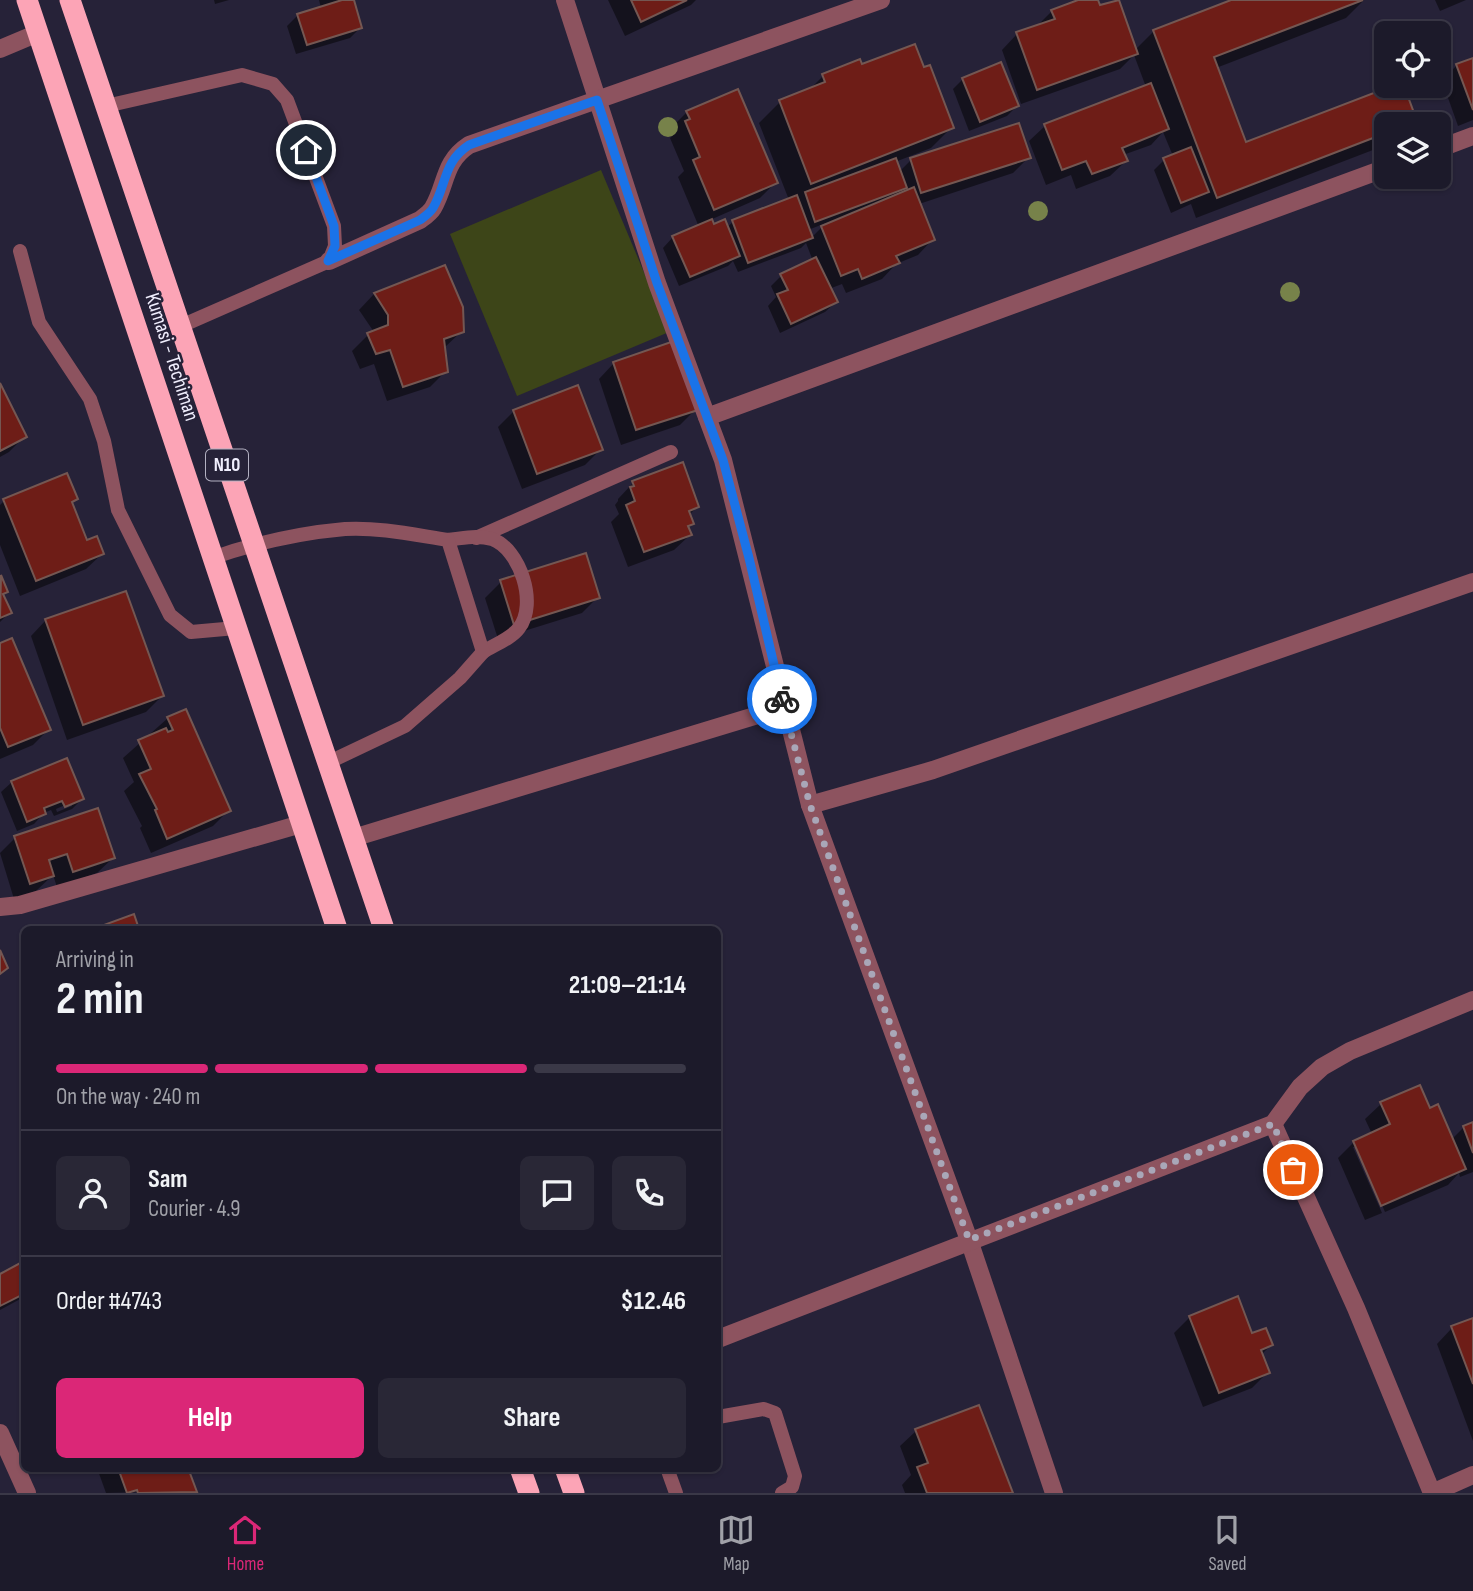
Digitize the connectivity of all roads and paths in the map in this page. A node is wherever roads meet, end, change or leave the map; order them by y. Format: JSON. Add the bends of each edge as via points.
{"nodes":[{"id":1,"x":27,"y":0,"type":"edge"},
{"id":2,"x":70,"y":0,"type":"edge"},
{"id":3,"x":565,"y":0,"type":"edge"},
{"id":4,"x":881,"y":0,"type":"edge"},
{"id":5,"x":38,"y":33,"type":"junction"},
{"id":6,"x":0,"y":49,"type":"edge"},
{"id":7,"x":597,"y":100,"type":"junction"},
{"id":8,"x":106,"y":106,"type":"junction"},
{"id":9,"x":1473,"y":136,"type":"edge"},
{"id":10,"x":1451,"y":144,"type":"edge"},
{"id":11,"x":1374,"y":172,"type":"edge"},
{"id":12,"x":20,"y":251,"type":"dead end"},
{"id":13,"x":328,"y":261,"type":"junction"},
{"id":14,"x":181,"y":326,"type":"junction"},
{"id":15,"x":707,"y":417,"type":"junction"},
{"id":16,"x":671,"y":453,"type":"dead end"},
{"id":17,"x":476,"y":538,"type":"junction"},
{"id":18,"x":448,"y":540,"type":"junction"},
{"id":19,"x":254,"y":543,"type":"junction"},
{"id":20,"x":212,"y":558,"type":"junction"},
{"id":21,"x":1473,"y":582,"type":"edge"},
{"id":22,"x":236,"y":628,"type":"junction"},
{"id":23,"x":483,"y":652,"type":"junction"},
{"id":24,"x":784,"y":707,"type":"junction"},
{"id":25,"x":327,"y":763,"type":"junction"},
{"id":26,"x":810,"y":805,"type":"junction"},
{"id":27,"x":301,"y":824,"type":"junction"},
{"id":28,"x":353,"y":838,"type":"junction"},
{"id":29,"x":0,"y":907,"type":"edge"},
{"id":30,"x":336,"y":926,"type":"edge"},
{"id":31,"x":383,"y":926,"type":"edge"},
{"id":32,"x":1473,"y":1000,"type":"edge"},
{"id":33,"x":1273,"y":1124,"type":"junction"},
{"id":34,"x":969,"y":1240,"type":"junction"},
{"id":35,"x":721,"y":1338,"type":"edge"},
{"id":36,"x":721,"y":1416,"type":"edge"},
{"id":37,"x":0,"y":1433,"type":"edge"},
{"id":38,"x":521,"y":1472,"type":"edge"},
{"id":39,"x":566,"y":1472,"type":"edge"},
{"id":40,"x":668,"y":1472,"type":"edge"},
{"id":41,"x":1473,"y":1475,"type":"edge"},
{"id":42,"x":27,"y":1493,"type":"edge"},
{"id":43,"x":529,"y":1493,"type":"edge"},
{"id":44,"x":574,"y":1493,"type":"edge"},
{"id":45,"x":676,"y":1493,"type":"edge"},
{"id":46,"x":782,"y":1493,"type":"edge"},
{"id":47,"x":1054,"y":1493,"type":"edge"},
{"id":48,"x":1432,"y":1493,"type":"edge"}],
"edges":[{"from":1,"to":5,"type":"highway","name":"Kumasi - Techiman","number":"N10"},
{"from":2,"to":8,"type":"highway","number":"N10"},
{"from":3,"to":7,"type":"street"},
{"from":4,"to":7,"type":"street"},
{"from":5,"to":6,"type":"street"},
{"from":5,"to":20,"type":"highway","name":"Kumasi - Techiman","number":"N10"},
{"from":7,"to":13,"type":"street","via":[[469,145],[451,162],[432,209],[420,220]]},
{"from":7,"to":15,"type":"street"},
{"from":8,"to":13,"type":"lane","via":[[242,75],[273,84],[287,100],[334,226],[335,246]]},
{"from":8,"to":14,"type":"highway","number":"N10"},
{"from":9,"to":10,"type":"street"},
{"from":11,"to":15,"type":"street"},
{"from":12,"to":22,"type":"lane","via":[[39,323],[90,399],[118,510],[170,615],[191,632]]},
{"from":13,"to":14,"type":"lane"},
{"from":14,"to":19,"type":"highway","number":"N10"},
{"from":15,"to":24,"type":"street","via":[[746,546]]},
{"from":16,"to":17,"type":"lane"},
{"from":17,"to":18,"type":"lane"},
{"from":17,"to":23,"type":"lane","via":[[504,545],[515,557],[528,598],[518,630]]},
{"from":18,"to":19,"type":"lane","via":[[347,529]]},
{"from":18,"to":23,"type":"lane"},
{"from":19,"to":20,"type":"lane"},
{"from":19,"to":25,"type":"highway","number":"N10"},
{"from":20,"to":22,"type":"highway","name":"Kumasi - Techiman","number":"N10"},
{"from":21,"to":26,"type":"street","via":[[933,770]]},
{"from":22,"to":27,"type":"highway","name":"Kumasi - Techiman","number":"N10"},
{"from":23,"to":25,"type":"lane","via":[[405,726]]},
{"from":24,"to":26,"type":"street"},
{"from":24,"to":28,"type":"street"},
{"from":25,"to":28,"type":"highway","number":"N10"},
{"from":26,"to":34,"type":"street"},
{"from":27,"to":29,"type":"street"},
{"from":27,"to":30,"type":"highway","name":"Kumasi - Techiman","number":"N10"},
{"from":28,"to":31,"type":"highway","number":"N10"},
{"from":32,"to":33,"type":"street","via":[[1322,1067],[1300,1087]]},
{"from":33,"to":34,"type":"street"},
{"from":33,"to":48,"type":"street"},
{"from":34,"to":35,"type":"street"},
{"from":34,"to":47,"type":"street"},
{"from":36,"to":46,"type":"lane","via":[[764,1409],[775,1413],[795,1476],[792,1487]]},
{"from":37,"to":42,"type":"street"},
{"from":38,"to":43,"type":"highway"},
{"from":39,"to":44,"type":"highway"},
{"from":40,"to":45,"type":"lane"},
{"from":41,"to":48,"type":"street"}]}
